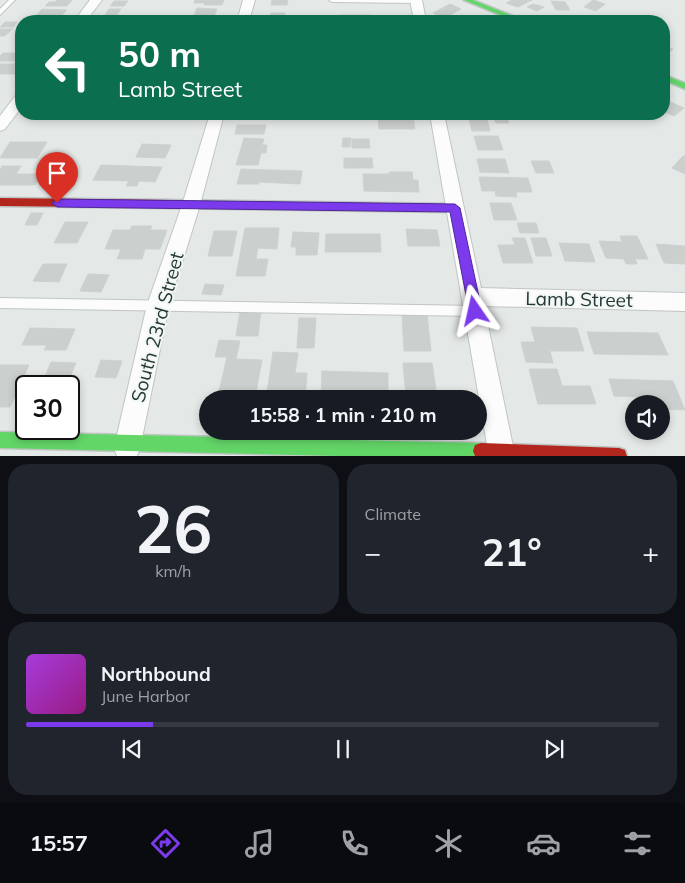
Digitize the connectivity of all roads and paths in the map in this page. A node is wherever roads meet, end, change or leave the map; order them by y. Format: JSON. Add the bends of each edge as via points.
{"nodes":[{"id":1,"x":12,"y":0,"type":"edge"},
{"id":2,"x":96,"y":0,"type":"edge"},
{"id":3,"x":249,"y":0,"type":"edge"},
{"id":4,"x":332,"y":0,"type":"edge"},
{"id":5,"x":388,"y":0,"type":"edge"},
{"id":6,"x":467,"y":0,"type":"edge"},
{"id":7,"x":416,"y":1,"type":"edge"},
{"id":8,"x":0,"y":13,"type":"edge"},
{"id":9,"x":85,"y":15,"type":"edge"},
{"id":10,"x":245,"y":15,"type":"edge"},
{"id":11,"x":419,"y":15,"type":"edge"},
{"id":12,"x":506,"y":15,"type":"edge"},
{"id":13,"x":670,"y":80,"type":"edge"},
{"id":14,"x":685,"y":86,"type":"edge"},
{"id":15,"x":15,"y":106,"type":"edge"},
{"id":16,"x":215,"y":120,"type":"edge"},
{"id":17,"x":438,"y":120,"type":"edge"},
{"id":18,"x":0,"y":126,"type":"edge"},
{"id":19,"x":0,"y":202,"type":"edge"},
{"id":20,"x":191,"y":205,"type":"junction"},
{"id":21,"x":455,"y":208,"type":"junction"},
{"id":22,"x":685,"y":302,"type":"edge"},
{"id":23,"x":0,"y":303,"type":"edge"},
{"id":24,"x":474,"y":304,"type":"junction"},
{"id":25,"x":158,"y":305,"type":"junction"},
{"id":26,"x":0,"y":440,"type":"edge"},
{"id":27,"x":126,"y":449,"type":"edge"},
{"id":28,"x":502,"y":453,"type":"edge"},
{"id":29,"x":619,"y":456,"type":"edge"}],
"edges":[{"from":1,"to":8,"type":"lane"},
{"from":2,"to":9,"type":"street"},
{"from":3,"to":10,"type":"street"},
{"from":4,"to":5,"type":"lane"},
{"from":5,"to":7,"type":"lane"},
{"from":6,"to":12,"type":"street"},
{"from":7,"to":11,"type":"street"},
{"from":13,"to":14,"type":"street"},
{"from":15,"to":18,"type":"street"},
{"from":16,"to":20,"type":"street","name":"South 23rd Street"},
{"from":17,"to":21,"type":"street"},
{"from":19,"to":20,"type":"street"},
{"from":20,"to":21,"type":"street"},
{"from":20,"to":25,"type":"street","name":"South 23rd Street"},
{"from":21,"to":24,"type":"street"},
{"from":22,"to":24,"type":"street","name":"Lamb Street"},
{"from":23,"to":25,"type":"lane"},
{"from":24,"to":25,"type":"lane"},
{"from":24,"to":28,"type":"street"},
{"from":25,"to":27,"type":"street","name":"South 23rd Street"},
{"from":26,"to":27,"type":"street"},
{"from":27,"to":28,"type":"street"},
{"from":28,"to":29,"type":"street"}]}
